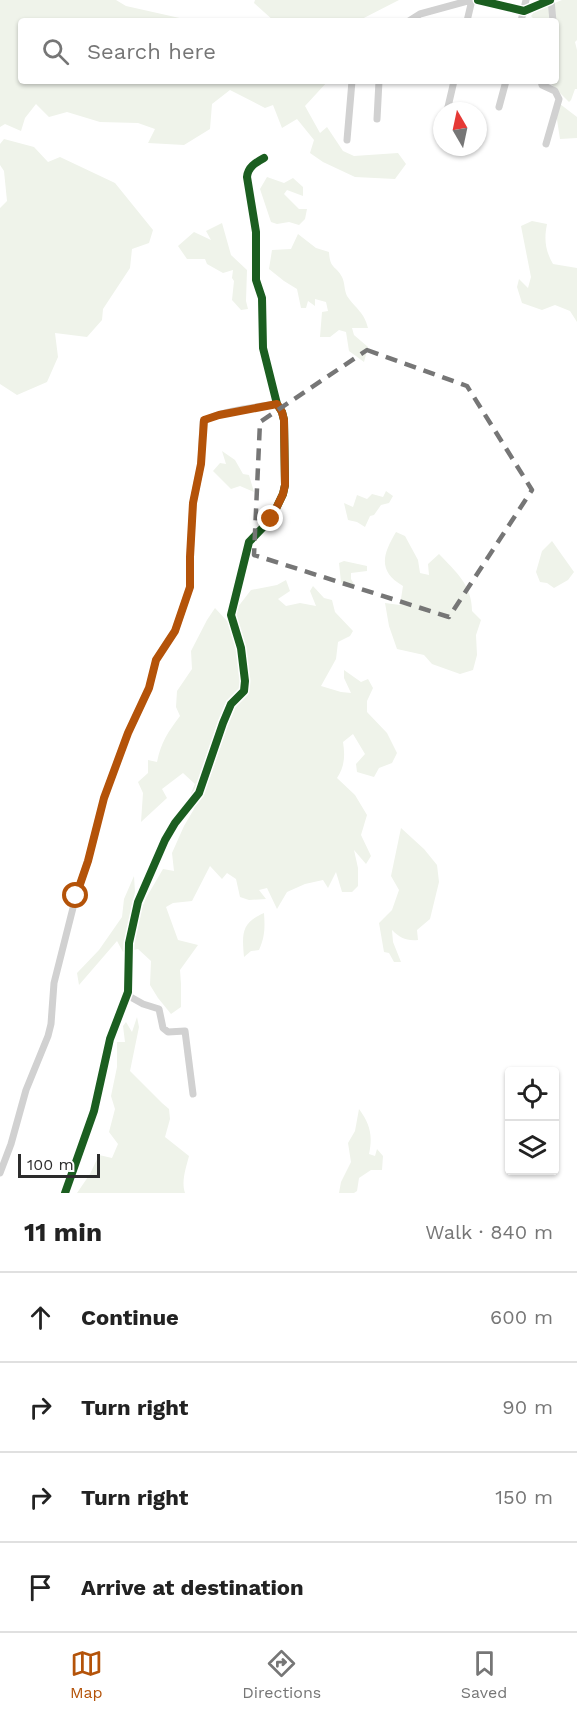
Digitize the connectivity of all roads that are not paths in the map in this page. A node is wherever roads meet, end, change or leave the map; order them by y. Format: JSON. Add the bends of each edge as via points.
{"nodes":[{"id":1,"x":472,"y":0,"type":"edge"},
{"id":2,"x":478,"y":0,"type":"edge"},
{"id":3,"x":526,"y":0,"type":"edge"},
{"id":4,"x":551,"y":0,"type":"edge"},
{"id":5,"x":524,"y":11,"type":"junction"},
{"id":6,"x":414,"y":18,"type":"edge"},
{"id":7,"x":468,"y":18,"type":"edge"},
{"id":8,"x":522,"y":18,"type":"edge"},
{"id":9,"x":553,"y":18,"type":"edge"},
{"id":10,"x":352,"y":84,"type":"edge"},
{"id":11,"x":379,"y":84,"type":"edge"},
{"id":12,"x":453,"y":84,"type":"edge"},
{"id":13,"x":505,"y":84,"type":"edge"},
{"id":14,"x":542,"y":84,"type":"edge"},
{"id":15,"x":449,"y":102,"type":"edge"},
{"id":16,"x":499,"y":107,"type":"dead end"},
{"id":17,"x":377,"y":118,"type":"dead end"},
{"id":18,"x":347,"y":140,"type":"dead end"},
{"id":19,"x":546,"y":144,"type":"dead end"},
{"id":20,"x":264,"y":158,"type":"dead end"},
{"id":21,"x":277,"y":404,"type":"junction"},
{"id":22,"x":127,"y":995,"type":"junction"},
{"id":23,"x":193,"y":1094,"type":"dead end"},
{"id":24,"x":0,"y":1173,"type":"edge"},
{"id":25,"x":65,"y":1193,"type":"edge"}],
"edges":[{"from":1,"to":6,"type":"street"},
{"from":1,"to":7,"type":"street"},
{"from":2,"to":5,"type":"street"},
{"from":3,"to":5,"type":"street"},
{"from":4,"to":5,"type":"street"},
{"from":4,"to":9,"type":"street"},
{"from":5,"to":8,"type":"street"},
{"from":10,"to":18,"type":"street"},
{"from":11,"to":17,"type":"street"},
{"from":12,"to":15,"type":"street"},
{"from":13,"to":16,"type":"street"},
{"from":14,"to":19,"type":"street","via":[[555,91],[559,99]]},
{"from":20,"to":21,"type":"street","via":[[251,166],[248,177],[256,232],[256,280],[262,298],[263,348]]},
{"from":21,"to":22,"type":"street","via":[[284,420],[285,485],[271,519],[249,542],[231,615],[240,643],[244,691],[231,704],[199,793],[165,840],[138,902],[129,943]]},
{"from":21,"to":24,"type":"street","via":[[219,415],[203,422],[201,464],[193,503],[190,587],[175,631],[156,660],[149,688],[104,798],[54,983],[48,1036]]},
{"from":22,"to":23,"type":"street","via":[[159,1009],[163,1028],[168,1032],[185,1031]]},
{"from":22,"to":25,"type":"street","via":[[110,1040],[94,1111]]}]}
